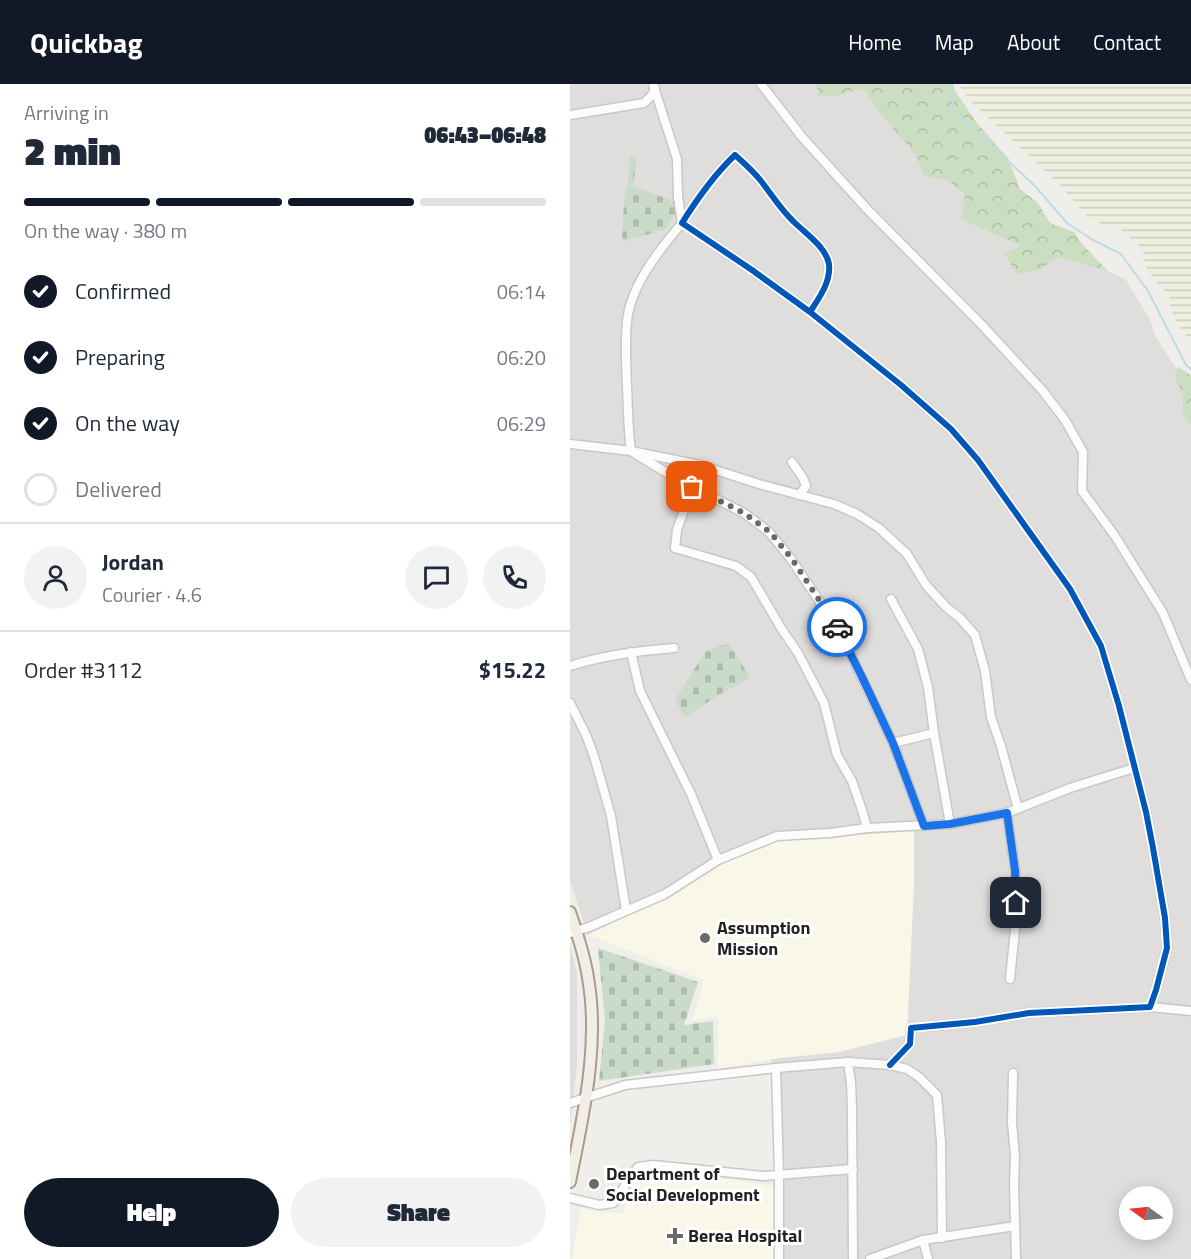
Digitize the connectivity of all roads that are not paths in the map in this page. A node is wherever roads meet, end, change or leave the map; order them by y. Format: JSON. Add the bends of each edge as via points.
{"nodes":[{"id":1,"x":761,"y":84,"type":"edge"},
{"id":2,"x":654,"y":86,"type":"edge"},
{"id":3,"x":570,"y":115,"type":"edge"},
{"id":4,"x":682,"y":223,"type":"junction"},
{"id":5,"x":810,"y":312,"type":"junction"},
{"id":6,"x":570,"y":444,"type":"edge"},
{"id":7,"x":631,"y":451,"type":"junction"},
{"id":8,"x":792,"y":462,"type":"dead end"},
{"id":9,"x":692,"y":487,"type":"junction"},
{"id":10,"x":799,"y":495,"type":"junction"},
{"id":11,"x":891,"y":599,"type":"dead end"},
{"id":12,"x":674,"y":648,"type":"dead end"},
{"id":13,"x":631,"y":652,"type":"junction"},
{"id":14,"x":570,"y":666,"type":"edge"},
{"id":15,"x":1191,"y":680,"type":"edge"},
{"id":16,"x":570,"y":703,"type":"edge"},
{"id":17,"x":934,"y":733,"type":"junction"},
{"id":18,"x":893,"y":743,"type":"junction"},
{"id":19,"x":1134,"y":768,"type":"junction"},
{"id":20,"x":1018,"y":809,"type":"junction"},
{"id":21,"x":1007,"y":813,"type":"junction"},
{"id":22,"x":950,"y":824,"type":"junction"},
{"id":23,"x":924,"y":826,"type":"junction"},
{"id":24,"x":867,"y":828,"type":"junction"},
{"id":25,"x":718,"y":860,"type":"junction"},
{"id":26,"x":626,"y":910,"type":"junction"},
{"id":27,"x":570,"y":912,"type":"edge"},
{"id":28,"x":573,"y":931,"type":"edge"},
{"id":29,"x":1010,"y":979,"type":"dead end"},
{"id":30,"x":1150,"y":1007,"type":"junction"},
{"id":31,"x":1191,"y":1011,"type":"edge"},
{"id":32,"x":848,"y":1062,"type":"junction"},
{"id":33,"x":890,"y":1065,"type":"junction"},
{"id":34,"x":776,"y":1068,"type":"junction"},
{"id":35,"x":1013,"y":1073,"type":"dead end"},
{"id":36,"x":586,"y":1098,"type":"junction"},
{"id":37,"x":570,"y":1103,"type":"edge"},
{"id":38,"x":853,"y":1169,"type":"junction"},
{"id":39,"x":779,"y":1175,"type":"junction"},
{"id":40,"x":570,"y":1182,"type":"edge"},
{"id":41,"x":570,"y":1198,"type":"edge"},
{"id":42,"x":1015,"y":1226,"type":"junction"},
{"id":43,"x":942,"y":1238,"type":"junction"},
{"id":44,"x":923,"y":1240,"type":"junction"},
{"id":45,"x":779,"y":1259,"type":"edge"},
{"id":46,"x":853,"y":1259,"type":"edge"},
{"id":47,"x":870,"y":1259,"type":"edge"},
{"id":48,"x":928,"y":1259,"type":"edge"},
{"id":49,"x":1016,"y":1259,"type":"edge"}],
"edges":[{"from":1,"to":15,"type":"street","via":[[852,193],[981,324],[1065,420],[1083,452],[1082,491],[1116,536],[1163,613]]},
{"from":2,"to":3,"type":"street","via":[[644,103]]},
{"from":2,"to":4,"type":"street","via":[[677,159]]},
{"from":4,"to":5,"type":"street"},
{"from":4,"to":5,"type":"street","via":[[735,155],[808,234],[829,263],[828,278]]},
{"from":4,"to":7,"type":"street","via":[[650,264],[629,310],[626,359]]},
{"from":5,"to":19,"type":"street","via":[[951,429],[1071,589],[1101,646]]},
{"from":6,"to":7,"type":"street"},
{"from":7,"to":9,"type":"street"},
{"from":7,"to":10,"type":"street","via":[[700,465]]},
{"from":8,"to":10,"type":"street","via":[[806,486]]},
{"from":9,"to":18,"type":"street","via":[[744,513],[770,532],[792,559],[840,632]]},
{"from":9,"to":24,"type":"street","via":[[675,548],[736,566],[751,577],[824,703],[837,754],[852,781]]},
{"from":10,"to":20,"type":"street","via":[[849,510],[879,528],[907,554],[926,585],[975,635],[991,717]]},
{"from":11,"to":17,"type":"street","via":[[918,649]]},
{"from":12,"to":13,"type":"street"},
{"from":13,"to":14,"type":"street"},
{"from":13,"to":25,"type":"street","via":[[640,691],[691,794]]},
{"from":16,"to":26,"type":"street","via":[[594,756],[611,816]]},
{"from":17,"to":18,"type":"street"},
{"from":17,"to":22,"type":"street"},
{"from":18,"to":23,"type":"street"},
{"from":19,"to":20,"type":"street"},
{"from":19,"to":30,"type":"street","via":[[1165,918],[1167,948]]},
{"from":20,"to":21,"type":"street"},
{"from":21,"to":22,"type":"street"},
{"from":21,"to":29,"type":"street","via":[[1015,870],[1016,920]]},
{"from":22,"to":23,"type":"street"},
{"from":23,"to":24,"type":"street"},
{"from":24,"to":25,"type":"street","via":[[777,836]]},
{"from":25,"to":26,"type":"street","via":[[665,894]]},
{"from":26,"to":28,"type":"street"},
{"from":27,"to":28,"type":"main road"},
{"from":28,"to":36,"type":"main road","via":[[589,978],[591,1050]]},
{"from":30,"to":31,"type":"street"},
{"from":30,"to":33,"type":"street","via":[[1029,1013],[911,1028],[910,1044]]},
{"from":32,"to":33,"type":"street"},
{"from":32,"to":34,"type":"street"},
{"from":32,"to":38,"type":"street"},
{"from":33,"to":43,"type":"street","via":[[920,1077],[937,1095],[942,1142]]},
{"from":34,"to":36,"type":"street","via":[[625,1085]]},
{"from":34,"to":39,"type":"street"},
{"from":35,"to":42,"type":"street"},
{"from":36,"to":37,"type":"street"},
{"from":36,"to":40,"type":"main road"},
{"from":38,"to":39,"type":"street"},
{"from":38,"to":46,"type":"street"},
{"from":39,"to":41,"type":"street","via":[[653,1165],[638,1167],[613,1203],[599,1205]]},
{"from":39,"to":45,"type":"street"},
{"from":42,"to":43,"type":"street"},
{"from":42,"to":49,"type":"street"},
{"from":43,"to":44,"type":"street"},
{"from":44,"to":47,"type":"street"},
{"from":44,"to":48,"type":"street"}]}
